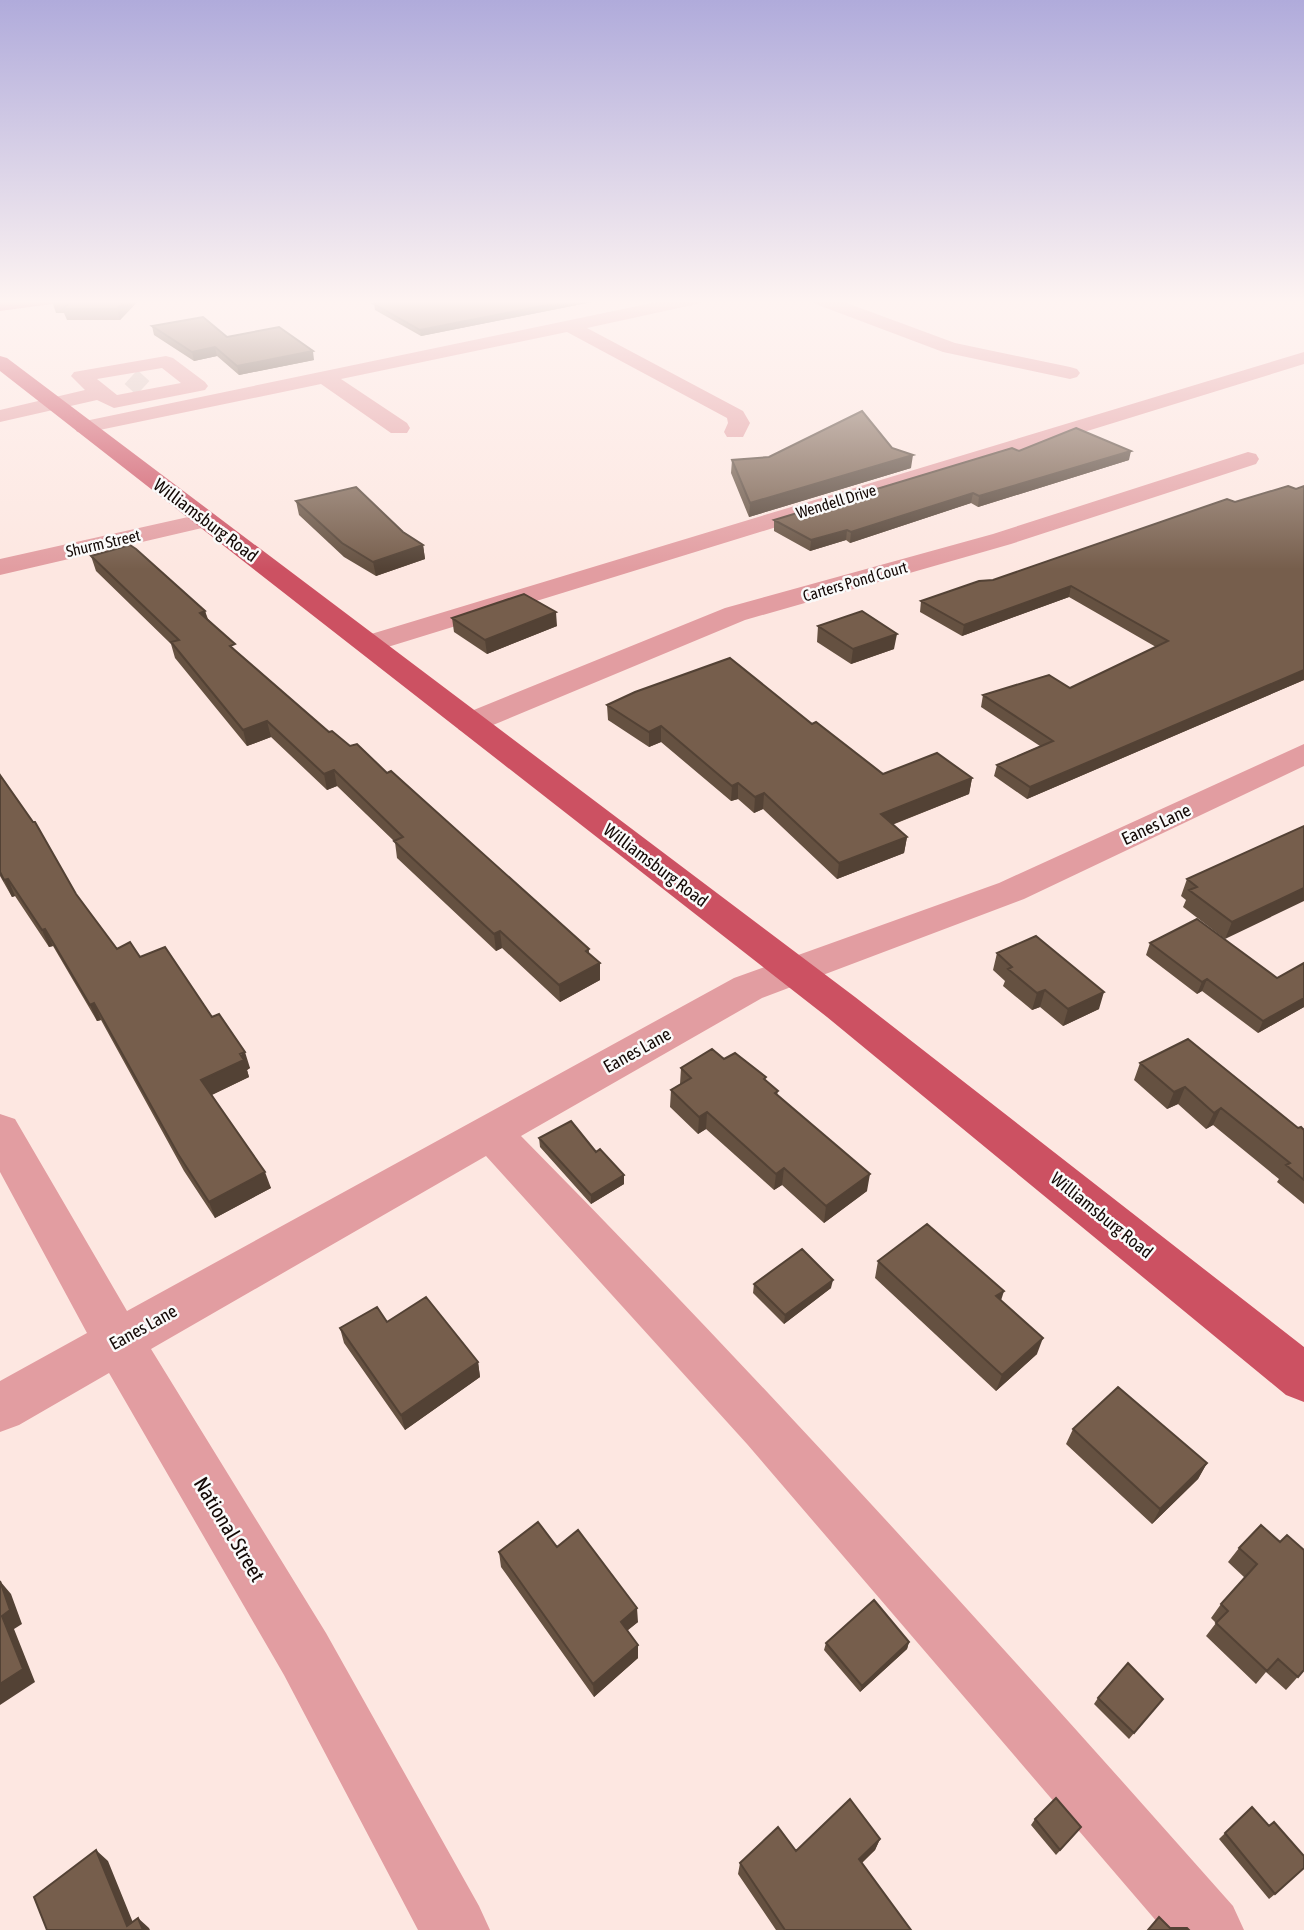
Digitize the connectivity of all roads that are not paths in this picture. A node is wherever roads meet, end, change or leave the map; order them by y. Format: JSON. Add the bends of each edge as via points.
{"nodes":[{"id":1,"x":35,"y":389,"type":"edge"},
{"id":2,"x":92,"y":389,"type":"edge"},
{"id":3,"x":129,"y":389,"type":"edge"},
{"id":4,"x":181,"y":389,"type":"tunnel mouth"},
{"id":5,"x":200,"y":389,"type":"edge"},
{"id":6,"x":234,"y":389,"type":"edge"},
{"id":7,"x":342,"y":389,"type":"edge"},
{"id":8,"x":688,"y":389,"type":"edge"},
{"id":9,"x":1203,"y":389,"type":"edge"},
{"id":10,"x":100,"y":393,"type":"junction"},
{"id":11,"x":205,"y":393,"type":"junction"},
{"id":12,"x":53,"y":403,"type":"junction"},
{"id":13,"x":0,"y":416,"type":"edge"},
{"id":14,"x":85,"y":427,"type":"junction"},
{"id":15,"x":399,"y":428,"type":"dead end"},
{"id":16,"x":735,"y":432,"type":"dead end"},
{"id":17,"x":1248,"y":459,"type":"dead end"},
{"id":18,"x":206,"y":520,"type":"junction"},
{"id":19,"x":4,"y":561,"type":"edge"},
{"id":20,"x":368,"y":645,"type":"junction"},
{"id":21,"x":470,"y":723,"type":"junction"},
{"id":22,"x":1304,"y":754,"type":"edge"},
{"id":23,"x":792,"y":969,"type":"junction"},
{"id":24,"x":0,"y":1131,"type":"edge"},
{"id":25,"x":490,"y":1132,"type":"junction"},
{"id":26,"x":118,"y":1341,"type":"junction"},
{"id":27,"x":1304,"y":1378,"type":"edge"},
{"id":28,"x":0,"y":1408,"type":"edge"},
{"id":29,"x":455,"y":1930,"type":"edge"},
{"id":30,"x":1209,"y":1930,"type":"edge"}],
"edges":[{"from":1,"to":12,"type":"main road","name":"Williamsburg Road"},
{"from":2,"to":10,"type":"street"},
{"from":3,"to":10,"type":"street","via":[[114,402]]},
{"from":4,"to":11,"type":"street"},
{"from":5,"to":11,"type":"street"},
{"from":6,"to":11,"type":"street"},
{"from":7,"to":15,"type":"street"},
{"from":8,"to":16,"type":"street","via":[[736,415],[740,423]]},
{"from":9,"to":20,"type":"street","name":"Wendell Drive"},
{"from":10,"to":12,"type":"street"},
{"from":11,"to":14,"type":"street"},
{"from":12,"to":13,"type":"street"},
{"from":12,"to":14,"type":"main road","name":"Williamsburg Road"},
{"from":14,"to":18,"type":"main road","name":"Williamsburg Road"},
{"from":17,"to":21,"type":"street","name":"Carters Pond Court","via":[[1002,539],[735,614]]},
{"from":18,"to":19,"type":"street","name":"Shurm Street"},
{"from":18,"to":20,"type":"main road","name":"Williamsburg Road"},
{"from":20,"to":21,"type":"main road","name":"Williamsburg Road"},
{"from":21,"to":23,"type":"main road","name":"Williamsburg Road"},
{"from":22,"to":23,"type":"street","name":"Eanes Lane","via":[[970,908]]},
{"from":23,"to":25,"type":"street","name":"Eanes Lane","via":[[748,988]]},
{"from":23,"to":27,"type":"main road","name":"Williamsburg Road"},
{"from":24,"to":26,"type":"street","name":"National Street"},
{"from":25,"to":26,"type":"street","name":"Eanes Lane"},
{"from":25,"to":30,"type":"street","via":[[611,1256],[875,1545]]},
{"from":26,"to":28,"type":"street","name":"Eanes Lane"},
{"from":26,"to":29,"type":"street","name":"National Street","via":[[305,1654]]}]}
